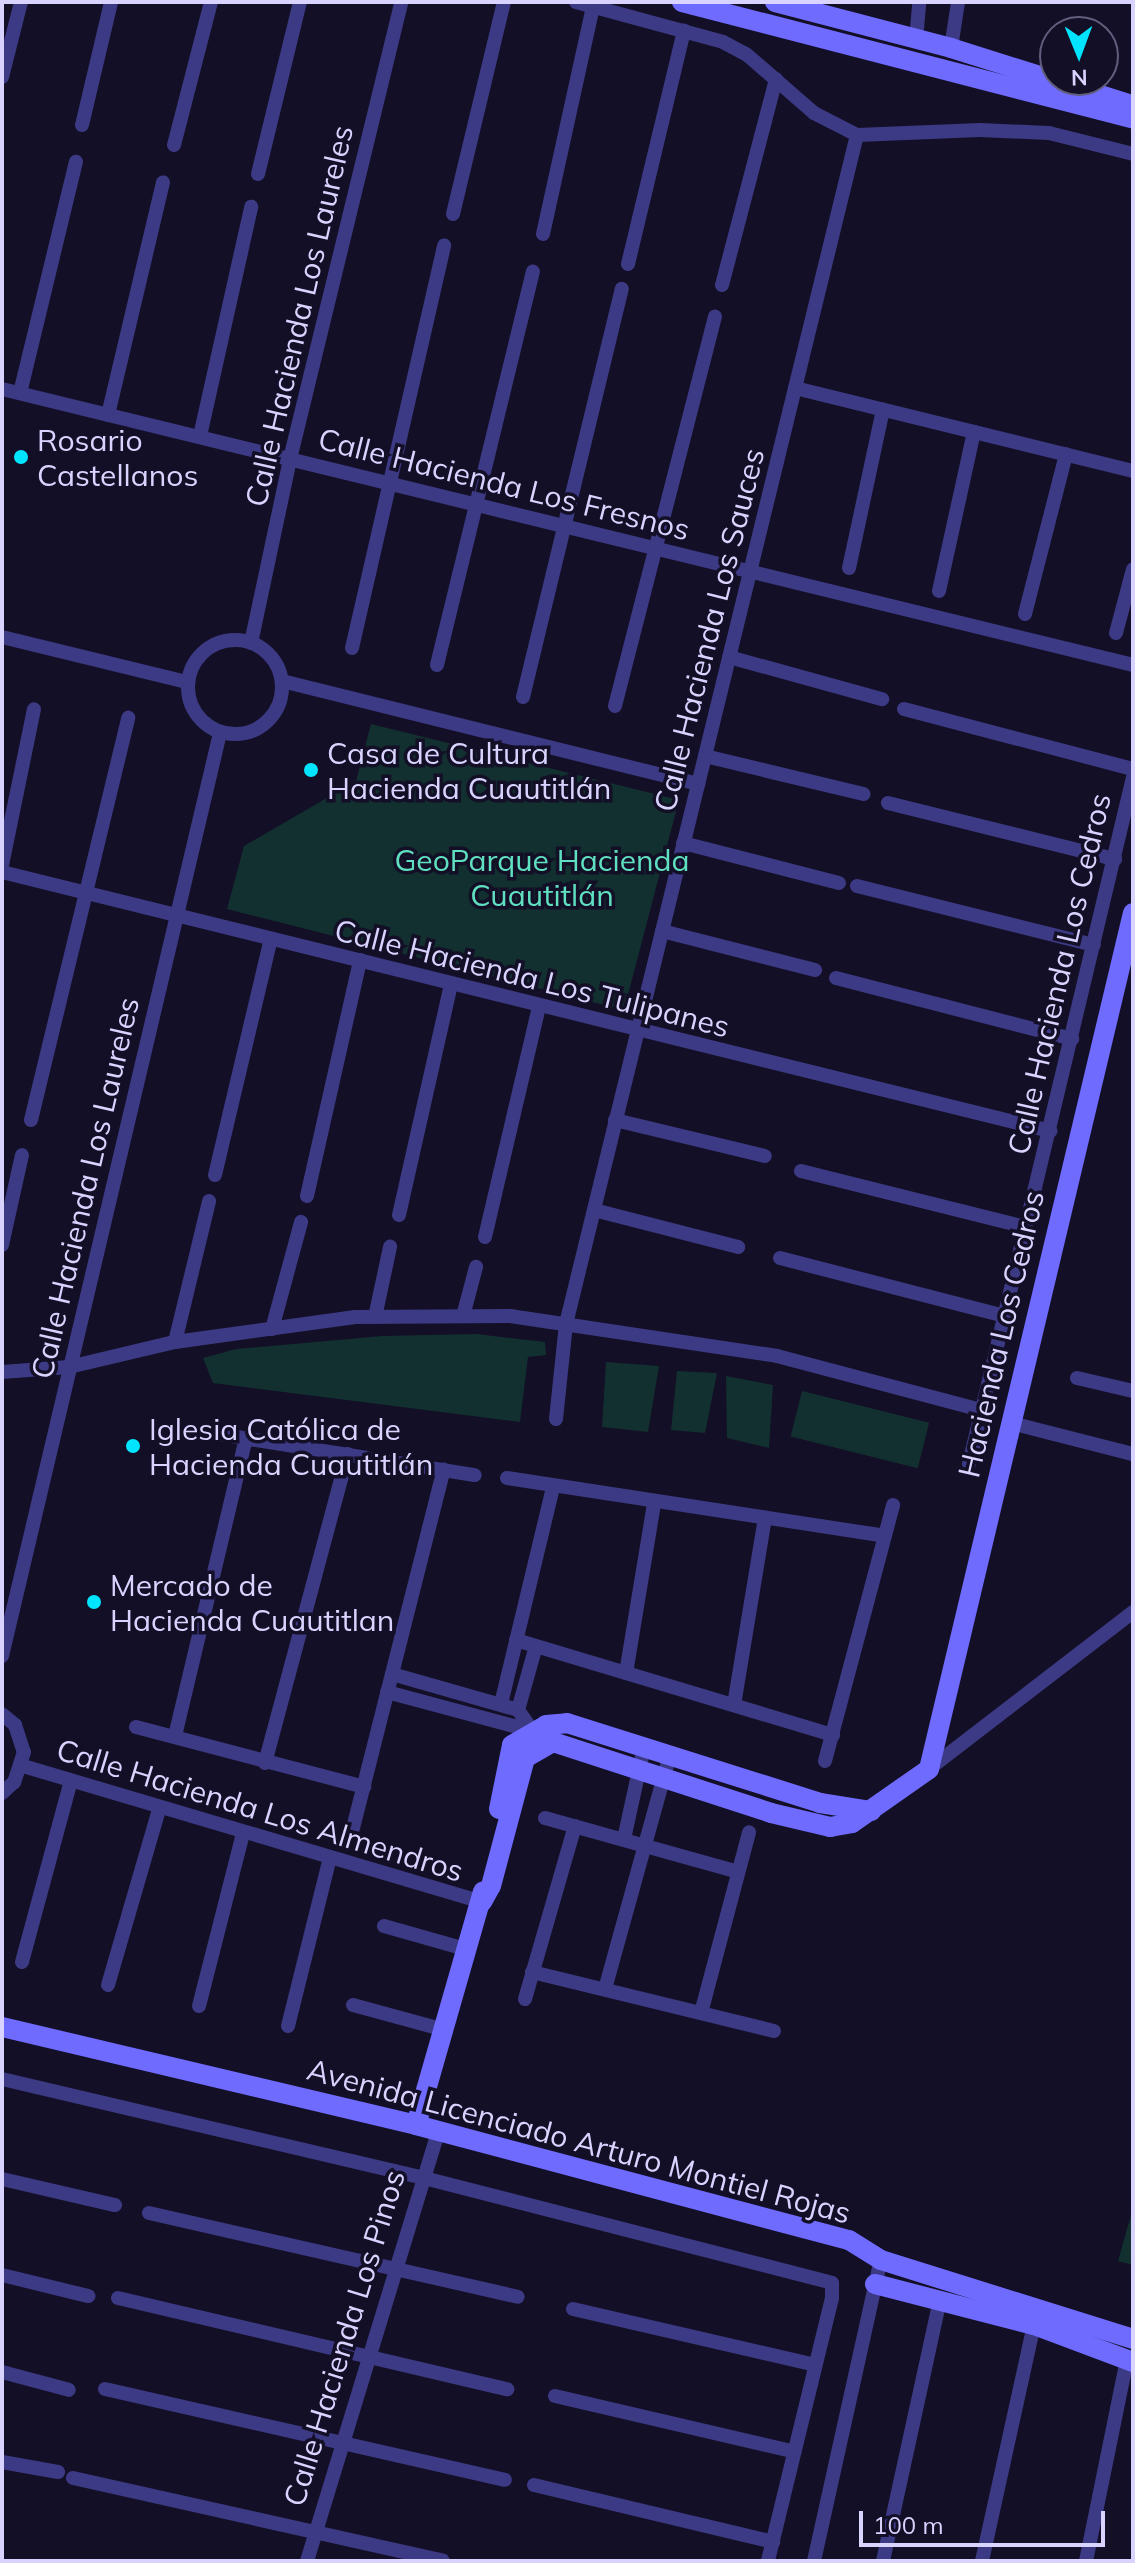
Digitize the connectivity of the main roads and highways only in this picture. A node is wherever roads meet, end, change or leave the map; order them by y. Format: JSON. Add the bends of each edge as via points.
{"nodes":[{"id":1,"x":682,"y":2,"type":"edge"},
{"id":2,"x":775,"y":2,"type":"edge"},
{"id":3,"x":1133,"y":106,"type":"edge"},
{"id":4,"x":1133,"y":119,"type":"edge"},
{"id":5,"x":1133,"y":913,"type":"edge"},
{"id":6,"x":538,"y":1738,"type":"junction"},
{"id":7,"x":871,"y":1811,"type":"junction"},
{"id":8,"x":2,"y":2027,"type":"edge"},
{"id":9,"x":416,"y":2125,"type":"junction"},
{"id":10,"x":875,"y":2284,"type":"road end"},
{"id":11,"x":1133,"y":2339,"type":"edge"},
{"id":12,"x":1130,"y":2361,"type":"edge"}],
"edges":[{"from":1,"to":4,"type":"main road"},
{"from":2,"to":3,"type":"main road","via":[[951,48]]},
{"from":5,"to":7,"type":"main road","name":"Hacienda Los Cedros","via":[[929,1769]]},
{"from":6,"to":7,"type":"main road","via":[[567,1723],[820,1803]]},
{"from":6,"to":7,"type":"main road","via":[[830,1827],[845,1826]]},
{"from":6,"to":9,"type":"main road","via":[[525,1758]]},
{"from":8,"to":9,"type":"main road","name":"Avenida Licenciado Arturo Montiel Rojas"},
{"from":9,"to":11,"type":"main road","name":"Avenida Licenciado Arturo Montiel Rojas","via":[[849,2240],[881,2260]]},
{"from":10,"to":12,"type":"main road","via":[[1034,2325]]}]}
